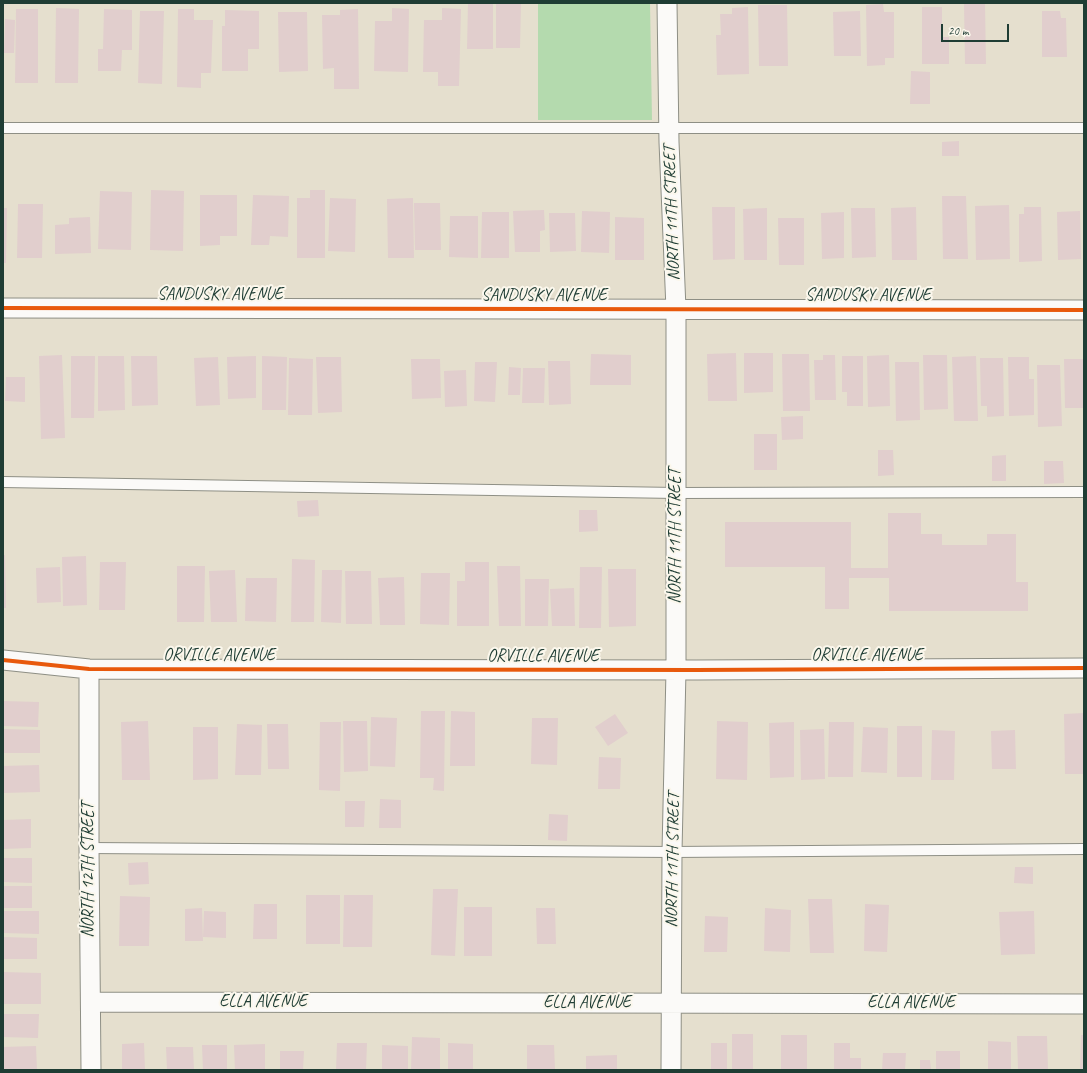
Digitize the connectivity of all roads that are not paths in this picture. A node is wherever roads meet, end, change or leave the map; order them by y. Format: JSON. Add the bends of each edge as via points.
{"nodes":[{"id":1,"x":667,"y":3,"type":"edge"},
{"id":2,"x":3,"y":128,"type":"edge"},
{"id":3,"x":669,"y":128,"type":"junction"},
{"id":4,"x":1084,"y":128,"type":"edge"},
{"id":5,"x":3,"y":308,"type":"edge"},
{"id":6,"x":676,"y":309,"type":"junction"},
{"id":7,"x":1084,"y":310,"type":"edge"},
{"id":8,"x":3,"y":482,"type":"edge"},
{"id":9,"x":1084,"y":492,"type":"edge"},
{"id":10,"x":676,"y":494,"type":"junction"},
{"id":11,"x":3,"y":660,"type":"edge"},
{"id":12,"x":1084,"y":668,"type":"edge"},
{"id":13,"x":89,"y":669,"type":"junction"},
{"id":14,"x":676,"y":670,"type":"junction"},
{"id":15,"x":88,"y":848,"type":"junction"},
{"id":16,"x":1084,"y":849,"type":"edge"},
{"id":17,"x":672,"y":852,"type":"junction"},
{"id":18,"x":91,"y":1002,"type":"junction"},
{"id":19,"x":672,"y":1003,"type":"junction"},
{"id":20,"x":1084,"y":1004,"type":"edge"},
{"id":21,"x":91,"y":1070,"type":"edge"},
{"id":22,"x":671,"y":1070,"type":"edge"}],
"edges":[{"from":1,"to":3,"type":"street","name":"NORTH 11TH STREET"},
{"from":2,"to":3,"type":"lane"},
{"from":3,"to":4,"type":"lane"},
{"from":3,"to":6,"type":"street","name":"NORTH 11TH STREET"},
{"from":5,"to":6,"type":"street","name":"SANDUSKY AVENUE"},
{"from":6,"to":7,"type":"street","name":"SANDUSKY AVENUE"},
{"from":6,"to":10,"type":"street","name":"NORTH 11TH STREET"},
{"from":8,"to":10,"type":"lane"},
{"from":9,"to":10,"type":"lane"},
{"from":10,"to":14,"type":"street","name":"NORTH 11TH STREET"},
{"from":11,"to":13,"type":"street","name":"ORVILLE AVENUE"},
{"from":12,"to":14,"type":"street","name":"ORVILLE AVENUE"},
{"from":13,"to":14,"type":"street","name":"ORVILLE AVENUE"},
{"from":13,"to":15,"type":"street","name":"NORTH 12TH STREET"},
{"from":14,"to":17,"type":"street","name":"NORTH 11TH STREET"},
{"from":15,"to":17,"type":"lane"},
{"from":15,"to":18,"type":"street","name":"NORTH 12TH STREET"},
{"from":16,"to":17,"type":"lane"},
{"from":17,"to":19,"type":"street","name":"NORTH 11TH STREET"},
{"from":18,"to":19,"type":"street","name":"ELLA AVENUE"},
{"from":18,"to":21,"type":"street","name":"NORTH 12TH STREET"},
{"from":19,"to":20,"type":"street","name":"ELLA AVENUE"},
{"from":19,"to":22,"type":"street","name":"NORTH 11TH STREET"}]}
